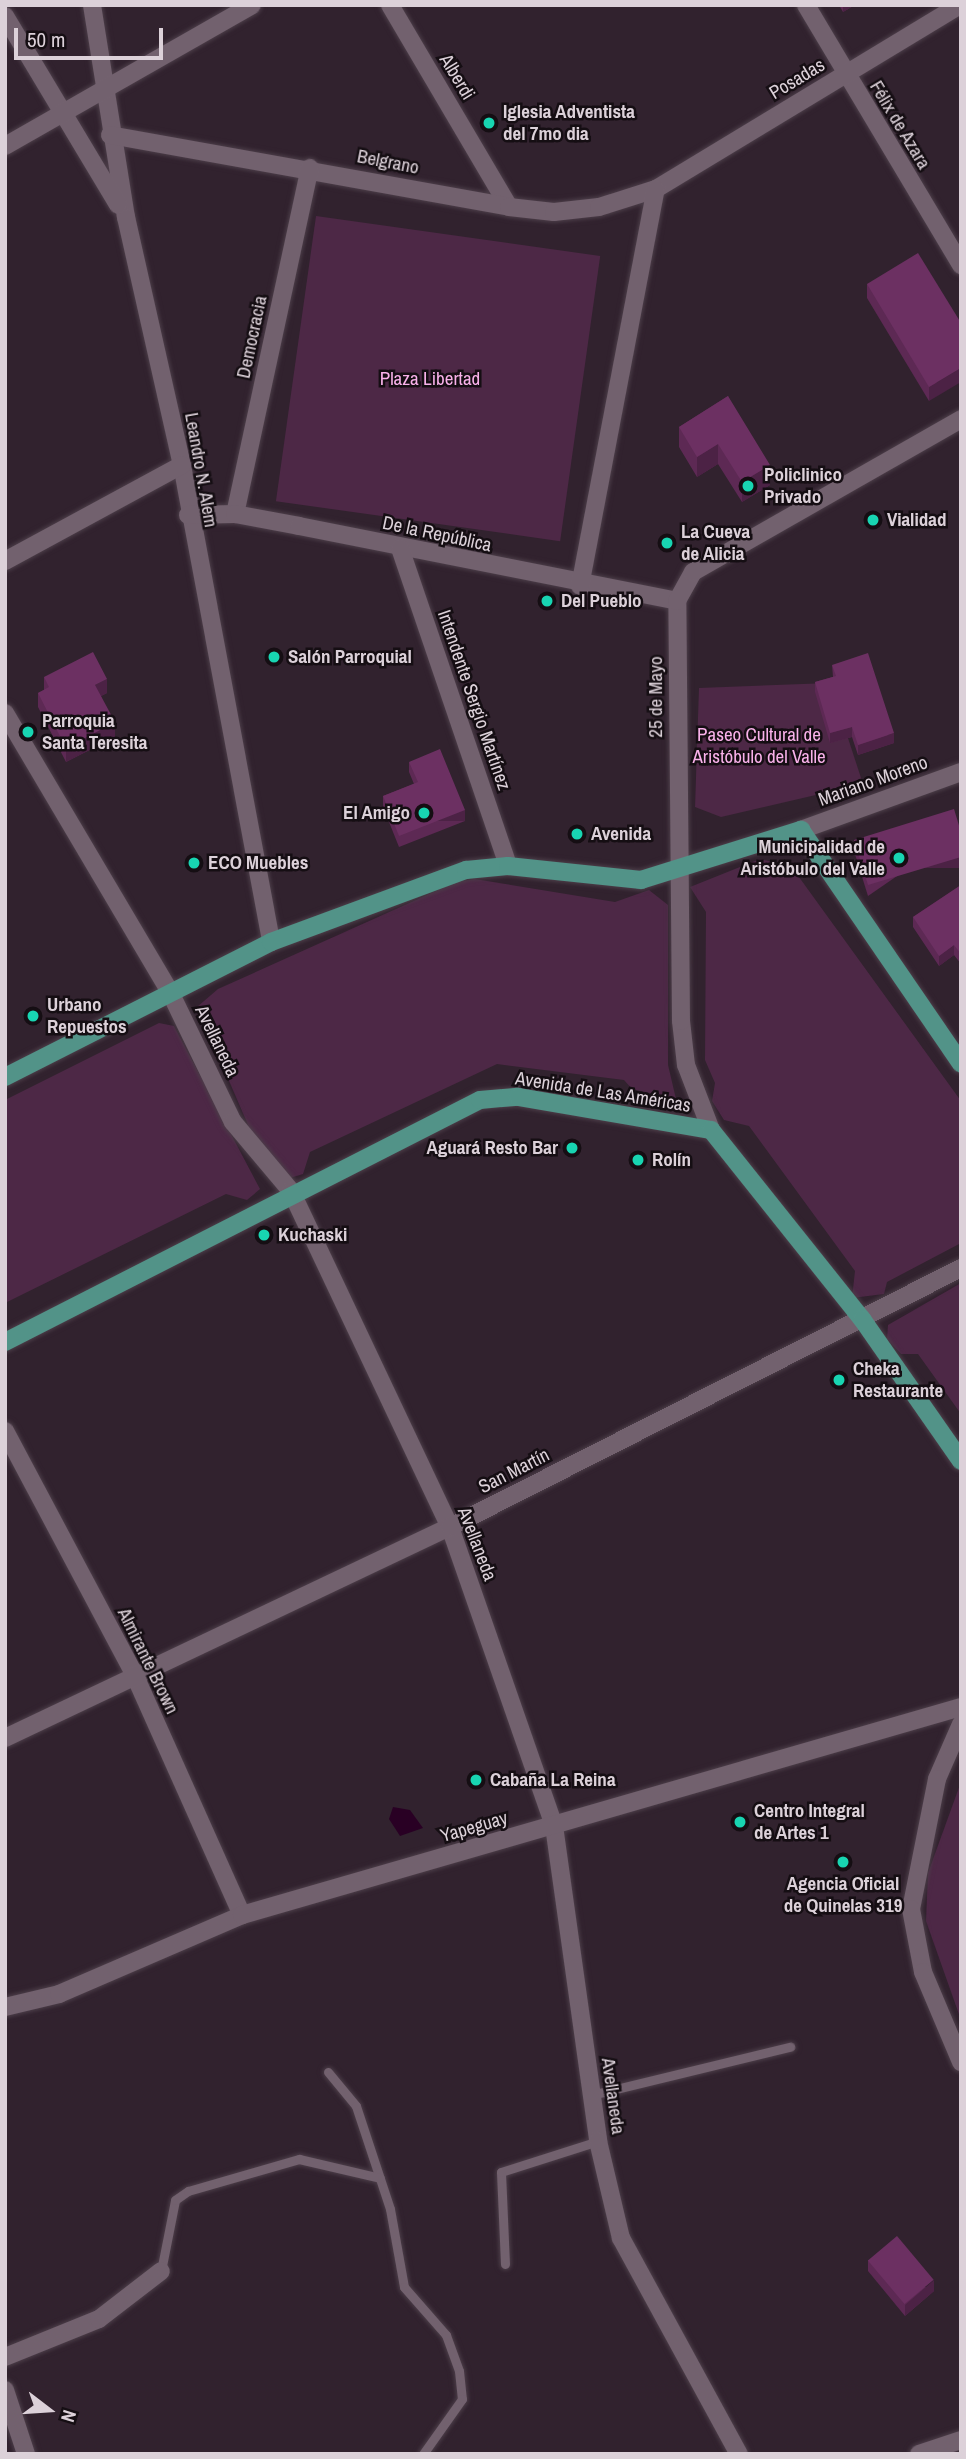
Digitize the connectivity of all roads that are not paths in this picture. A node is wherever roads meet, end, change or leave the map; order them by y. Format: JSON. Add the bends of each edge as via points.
{"nodes":[{"id":1,"x":92,"y":5,"type":"edge"},
{"id":2,"x":252,"y":5,"type":"edge"},
{"id":3,"x":390,"y":5,"type":"edge"},
{"id":4,"x":806,"y":5,"type":"edge"},
{"id":5,"x":960,"y":5,"type":"edge"},
{"id":6,"x":5,"y":16,"type":"edge"},
{"id":7,"x":845,"y":74,"type":"junction"},
{"id":8,"x":104,"y":85,"type":"junction"},
{"id":9,"x":65,"y":112,"type":"junction"},
{"id":10,"x":110,"y":135,"type":"junction"},
{"id":11,"x":5,"y":146,"type":"edge"},
{"id":12,"x":310,"y":168,"type":"junction"},
{"id":13,"x":656,"y":189,"type":"junction"},
{"id":14,"x":509,"y":207,"type":"junction"},
{"id":15,"x":125,"y":218,"type":"junction"},
{"id":16,"x":961,"y":265,"type":"edge"},
{"id":17,"x":961,"y":419,"type":"edge"},
{"id":18,"x":181,"y":465,"type":"junction"},
{"id":19,"x":234,"y":514,"type":"junction"},
{"id":20,"x":188,"y":515,"type":"junction"},
{"id":21,"x":400,"y":548,"type":"junction"},
{"id":22,"x":5,"y":561,"type":"edge"},
{"id":23,"x":580,"y":586,"type":"junction"},
{"id":24,"x":677,"y":601,"type":"junction"},
{"id":25,"x":5,"y":713,"type":"edge"},
{"id":26,"x":961,"y":772,"type":"edge"},
{"id":27,"x":801,"y":830,"type":"junction"},
{"id":28,"x":508,"y":866,"type":"junction"},
{"id":29,"x":677,"y":870,"type":"junction"},
{"id":30,"x":271,"y":942,"type":"junction"},
{"id":31,"x":171,"y":994,"type":"junction"},
{"id":32,"x":961,"y":1063,"type":"edge"},
{"id":33,"x":5,"y":1077,"type":"edge"},
{"id":34,"x":711,"y":1130,"type":"junction"},
{"id":35,"x":291,"y":1192,"type":"junction"},
{"id":36,"x":961,"y":1268,"type":"edge"},
{"id":37,"x":862,"y":1319,"type":"junction"},
{"id":38,"x":5,"y":1342,"type":"edge"},
{"id":39,"x":5,"y":1431,"type":"edge"},
{"id":40,"x":961,"y":1461,"type":"edge"},
{"id":41,"x":450,"y":1527,"type":"junction"},
{"id":42,"x":135,"y":1676,"type":"junction"},
{"id":43,"x":961,"y":1707,"type":"edge"},
{"id":44,"x":961,"y":1724,"type":"edge"},
{"id":45,"x":5,"y":1738,"type":"edge"},
{"id":46,"x":554,"y":1826,"type":"junction"},
{"id":47,"x":242,"y":1915,"type":"junction"},
{"id":48,"x":5,"y":2007,"type":"edge"},
{"id":49,"x":790,"y":2047,"type":"dead end"},
{"id":50,"x":961,"y":2062,"type":"edge"},
{"id":51,"x":328,"y":2073,"type":"dead end"},
{"id":52,"x":591,"y":2095,"type":"junction"},
{"id":53,"x":598,"y":2141,"type":"junction"},
{"id":54,"x":380,"y":2178,"type":"junction"},
{"id":55,"x":505,"y":2264,"type":"dead end"},
{"id":56,"x":161,"y":2271,"type":"joint"},
{"id":57,"x":5,"y":2357,"type":"edge"},
{"id":58,"x":5,"y":2390,"type":"edge"},
{"id":59,"x":961,"y":2440,"type":"edge"},
{"id":60,"x":26,"y":2454,"type":"edge"},
{"id":61,"x":424,"y":2454,"type":"edge"},
{"id":62,"x":739,"y":2454,"type":"edge"},
{"id":63,"x":919,"y":2454,"type":"edge"}],
"edges":[{"from":1,"to":8,"type":"street","name":"Leandro N. Alem"},
{"from":2,"to":8,"type":"street"},
{"from":3,"to":14,"type":"street","name":"Alberdi"},
{"from":4,"to":7,"type":"street","name":"Félix de Azara"},
{"from":5,"to":7,"type":"street","name":"Posadas"},
{"from":6,"to":9,"type":"street"},
{"from":7,"to":13,"type":"street","name":"Posadas"},
{"from":7,"to":16,"type":"street","name":"Félix de Azara"},
{"from":8,"to":9,"type":"street"},
{"from":8,"to":10,"type":"street","name":"Leandro N. Alem"},
{"from":9,"to":11,"type":"street"},
{"from":9,"to":15,"type":"street"},
{"from":10,"to":12,"type":"street","name":"Belgrano"},
{"from":10,"to":15,"type":"street","name":"Leandro N. Alem"},
{"from":12,"to":14,"type":"street","name":"Belgrano"},
{"from":12,"to":19,"type":"street","name":"Democracia"},
{"from":13,"to":14,"type":"street","name":"Belgrano","via":[[599,207],[554,212]]},
{"from":13,"to":23,"type":"street"},
{"from":15,"to":18,"type":"street","name":"Leandro N. Alem"},
{"from":17,"to":24,"type":"street","via":[[693,572]]},
{"from":18,"to":20,"type":"street","name":"Leandro N. Alem"},
{"from":18,"to":22,"type":"street"},
{"from":19,"to":20,"type":"street","name":"De la República"},
{"from":19,"to":21,"type":"street","name":"De la República"},
{"from":20,"to":30,"type":"street","name":"Leandro N. Alem"},
{"from":21,"to":23,"type":"street","name":"De la República"},
{"from":21,"to":28,"type":"street","name":"Intendente Sergio Martínez"},
{"from":23,"to":24,"type":"street","name":"De la República"},
{"from":24,"to":29,"type":"street","name":"25 de Mayo"},
{"from":25,"to":31,"type":"street","name":"Avellaneda"},
{"from":26,"to":27,"type":"street","name":"Mariano Moreno"},
{"from":27,"to":29,"type":"main road"},
{"from":27,"to":32,"type":"main road"},
{"from":28,"to":29,"type":"main road","via":[[608,880]]},
{"from":28,"to":30,"type":"main road","via":[[466,870]]},
{"from":29,"to":34,"type":"street","name":"25 de Mayo","via":[[684,1048]]},
{"from":30,"to":31,"type":"main road"},
{"from":31,"to":33,"type":"main road"},
{"from":31,"to":35,"type":"street","name":"Avellaneda","via":[[233,1122]]},
{"from":34,"to":35,"type":"main road","name":"Avenida de Las Américas","via":[[518,1097],[481,1100]]},
{"from":34,"to":37,"type":"main road","name":"Avenida de Las Américas"},
{"from":35,"to":38,"type":"main road","name":"Avenida de Las Américas"},
{"from":35,"to":41,"type":"street","name":"Avellaneda"},
{"from":36,"to":37,"type":"street","name":"San Martín"},
{"from":37,"to":40,"type":"main road","name":"Avenida de Las Américas"},
{"from":37,"to":41,"type":"street","name":"San Martín"},
{"from":39,"to":42,"type":"street","name":"Almirante Brown"},
{"from":41,"to":42,"type":"street","name":"San Martín"},
{"from":41,"to":46,"type":"street","name":"Avellaneda"},
{"from":42,"to":45,"type":"street","name":"San Martín"},
{"from":42,"to":47,"type":"street","name":"Almirante Brown"},
{"from":43,"to":46,"type":"street","name":"Yapeguay"},
{"from":44,"to":50,"type":"street","via":[[937,1779],[911,1909],[923,1972]]},
{"from":46,"to":47,"type":"street","name":"Yapeguay"},
{"from":46,"to":52,"type":"street","name":"Avellaneda"},
{"from":47,"to":48,"type":"street","name":"Yapeguay","via":[[59,1994]]},
{"from":49,"to":52,"type":"lane"},
{"from":51,"to":54,"type":"lane","via":[[356,2106]]},
{"from":52,"to":53,"type":"street","name":"Avellaneda"},
{"from":53,"to":55,"type":"lane","via":[[501,2172]]},
{"from":53,"to":62,"type":"street","name":"Avellaneda","via":[[621,2238],[640,2282]]},
{"from":54,"to":56,"type":"lane","via":[[299,2159],[188,2191],[176,2200]]},
{"from":54,"to":61,"type":"lane","via":[[404,2287],[446,2335],[459,2371],[462,2399]]},
{"from":56,"to":57,"type":"street","via":[[99,2319]]},
{"from":58,"to":60,"type":"street"},
{"from":59,"to":63,"type":"street"}]}
